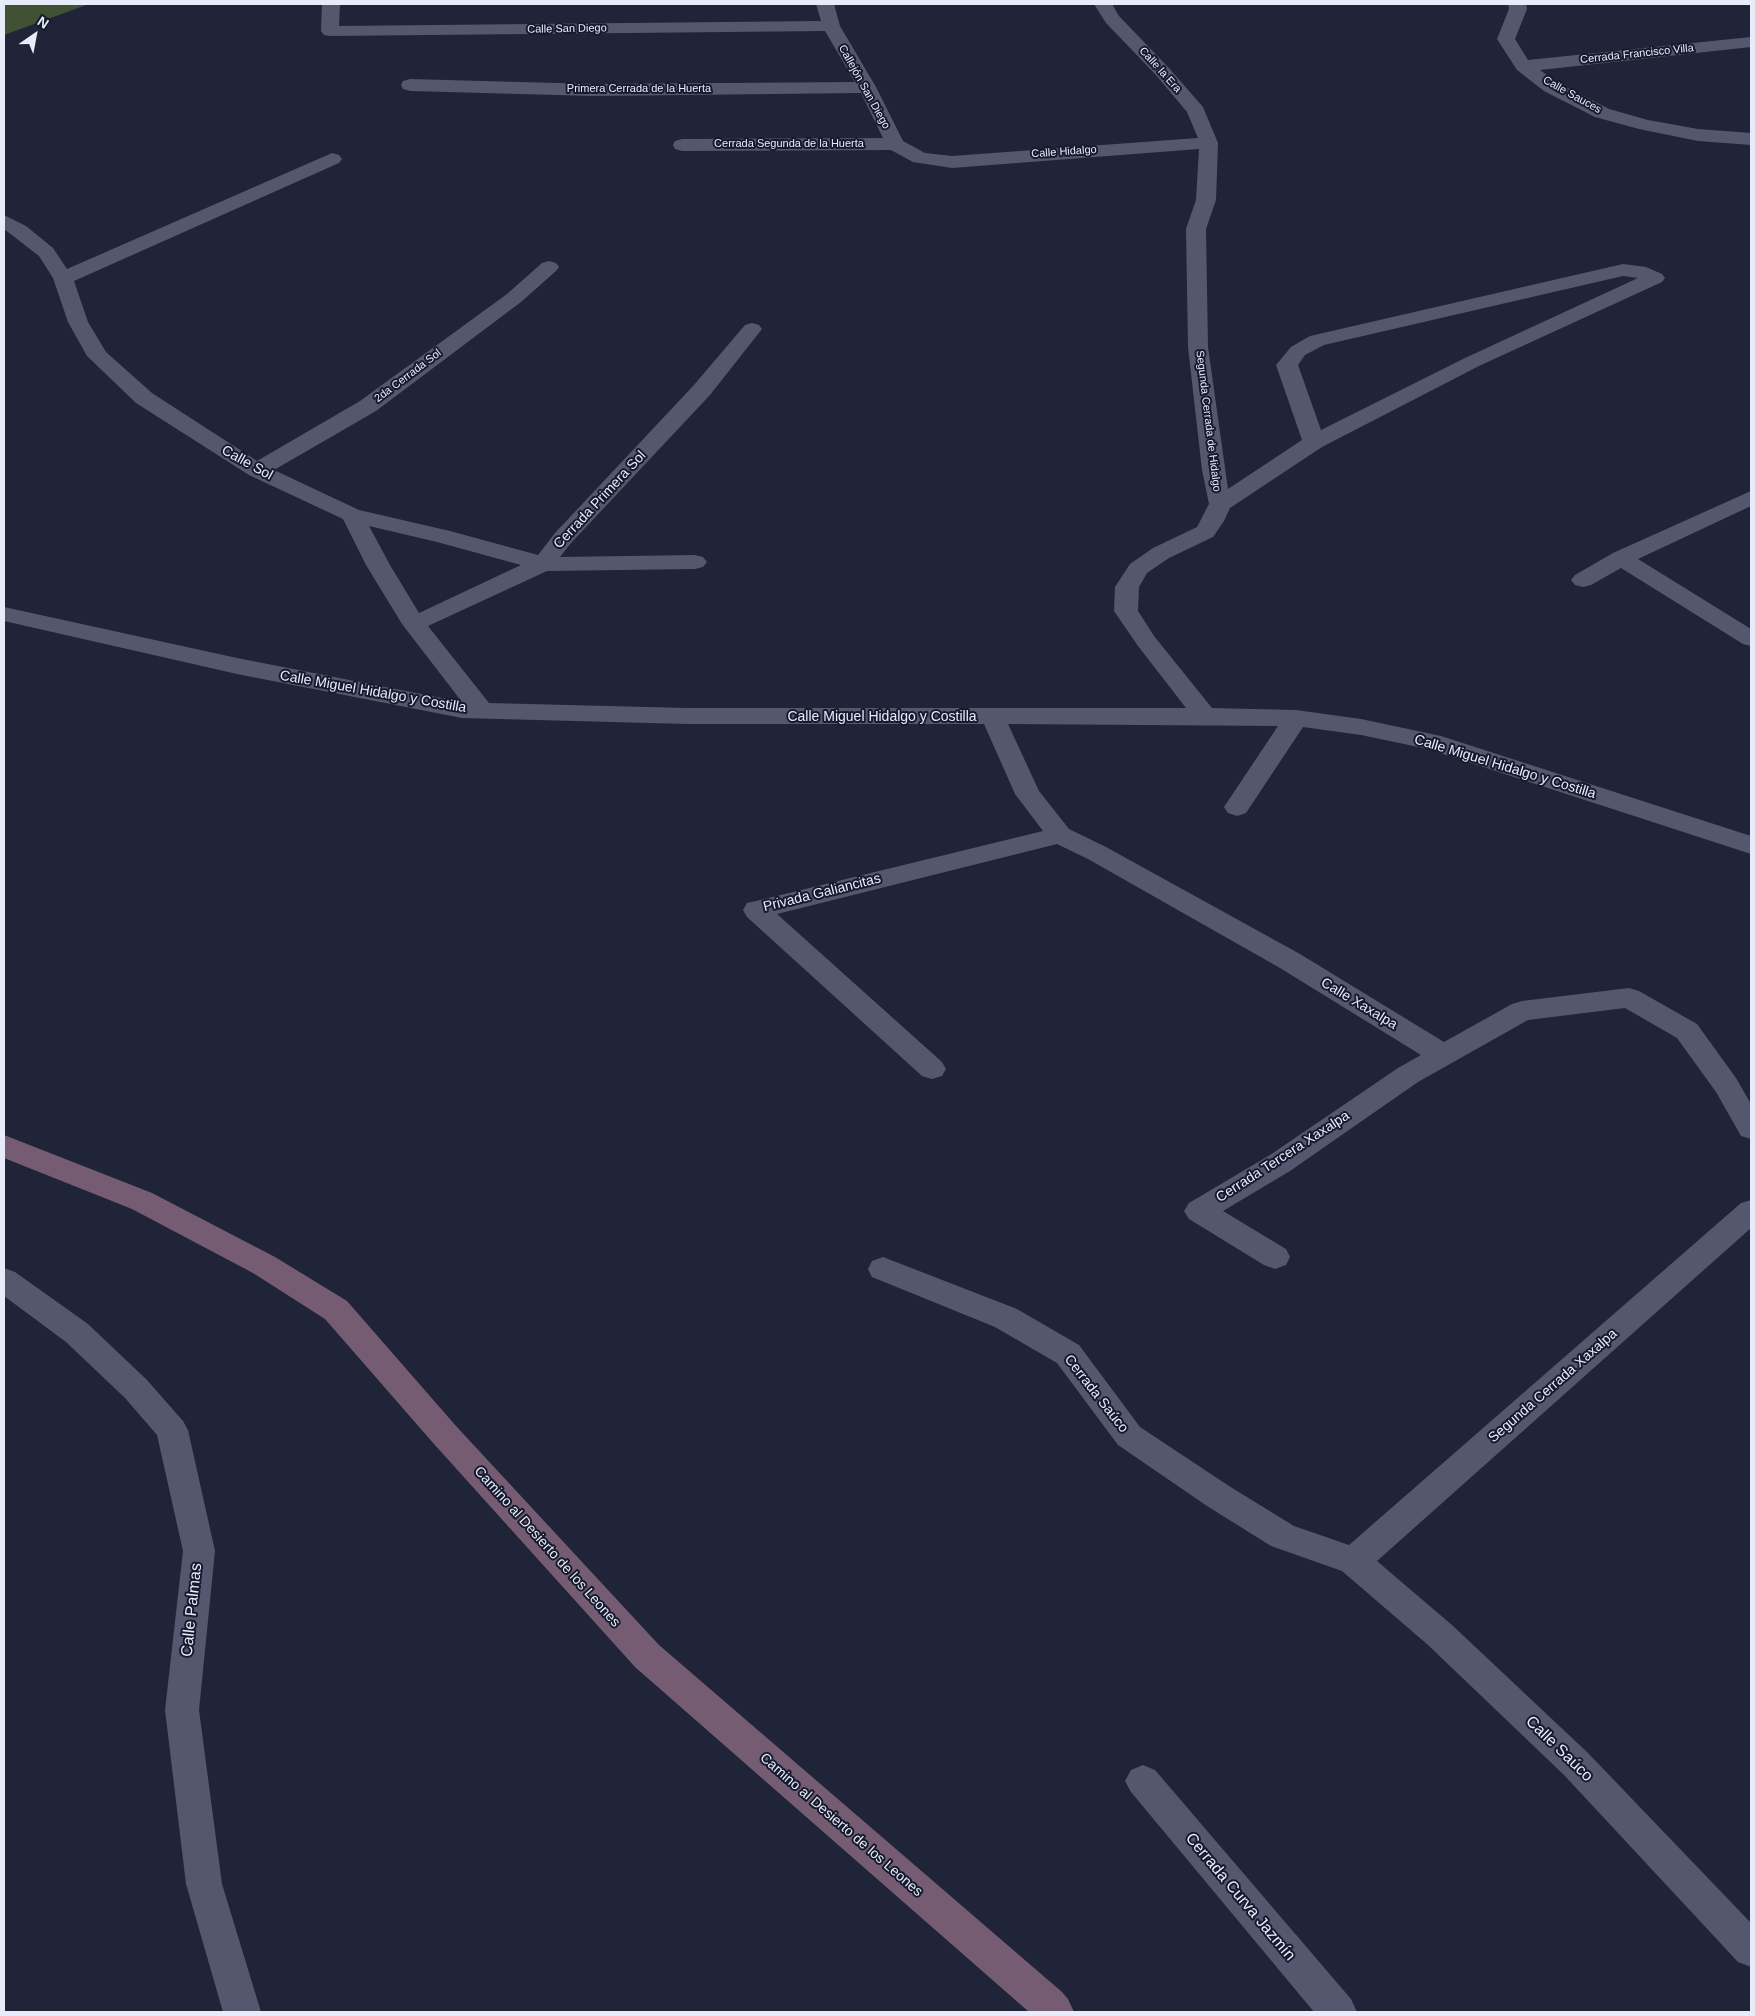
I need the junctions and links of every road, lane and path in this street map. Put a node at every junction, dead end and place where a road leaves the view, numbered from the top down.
1 (331, 4) edge
2 (825, 4) edge
3 (1103, 4) edge
4 (1517, 4) edge
5 (831, 26) junction
6 (1751, 42) edge
7 (1523, 66) junction
8 (410, 85) dead end
9 (867, 87) junction
10 (1751, 139) edge
11 (1208, 143) junction
12 (895, 144) junction
13 (682, 145) dead end
14 (920, 158) joint
15 (332, 159) dead end
16 (4, 220) edge
17 (549, 267) dead end
18 (63, 278) junction
19 (752, 329) dead end
20 (1314, 442) junction
21 (257, 470) junction
22 (1751, 498) edge
23 (1220, 504) junction
24 (352, 515) junction
25 (1621, 558) junction
26 (695, 562) dead end
27 (543, 564) junction
28 (1583, 580) dead end
29 (4, 614) edge
30 (414, 624) junction
31 (1751, 639) edge
32 (482, 710) junction
33 (1205, 716) junction
34 (993, 717) junction
35 (1296, 718) junction
36 (1237, 807) dead end
37 (1751, 822) edge
38 (1060, 835) junction
39 (1741, 841) edge
40 (1442, 1054) junction
41 (932, 1069) dead end
42 (1751, 1128) edge
43 (4, 1146) edge
44 (1751, 1211) edge
45 (1275, 1257) dead end
46 (883, 1269) dead end
47 (4, 1280) edge
48 (1354, 1561) junction
49 (1143, 1781) dead end
50 (1751, 1949) edge
51 (242, 2012) edge
52 (1055, 2012) edge
53 (1338, 2012) edge

1 - 5 street, Calle San Diego
2 - 5 street, Callejón San Diego
3 - 11 street, Calle la Era
4 - 7 street, Calle Sauces
5 - 9 street, Callejón San Diego
6 - 7 street, Cerrada Francisco Villa
7 - 10 street, Calle Sauces
8 - 9 street, Primera Cerrada de la Huerta
9 - 12 street, Callejón San Diego
11 - 14 street, Calle Hidalgo
11 - 23 street, Segunda Cerrada de Hidalgo
12 - 13 street, Cerrada Segunda de la Huerta
12 - 14 street, Callejón San Diego
15 - 18 street
16 - 18 street, Calle Sol
17 - 21 street, 2da Cerrada Sol
18 - 21 street, Calle Sol
19 - 27 street, Cerrada Primera Sol
20 - 20 street
20 - 23 street
21 - 24 street, Calle Sol
22 - 25 street
23 - 33 street, Segunda Cerrada de Hidalgo
24 - 27 street, Calle Sol
24 - 30 street
25 - 28 street
25 - 31 street
26 - 27 street
27 - 30 street, Cerrada Primera Sol
29 - 32 street, Calle Miguel Hidalgo y Costilla
30 - 32 street
32 - 34 street, Calle Miguel Hidalgo y Costilla
33 - 34 street, Calle Miguel Hidalgo y Costilla
33 - 35 street, Calle Miguel Hidalgo y Costilla
34 - 38 street, Calle Xaxalpa
35 - 36 street
35 - 39 street, Calle Miguel Hidalgo y Costilla
37 - 39 street
38 - 40 street, Calle Xaxalpa
38 - 41 street, Privada Galiancitas
40 - 42 street
40 - 45 street, Cerrada Tercera Xaxalpa
43 - 52 main road, Camino al Desierto de los Leones
44 - 48 street, Segunda Cerrada Xaxalpa
46 - 48 street, Cerrada Saúco
47 - 51 street, Calle Palmas
48 - 50 street, Calle Saúco
49 - 53 street, Cerrada Curva Jazmín

